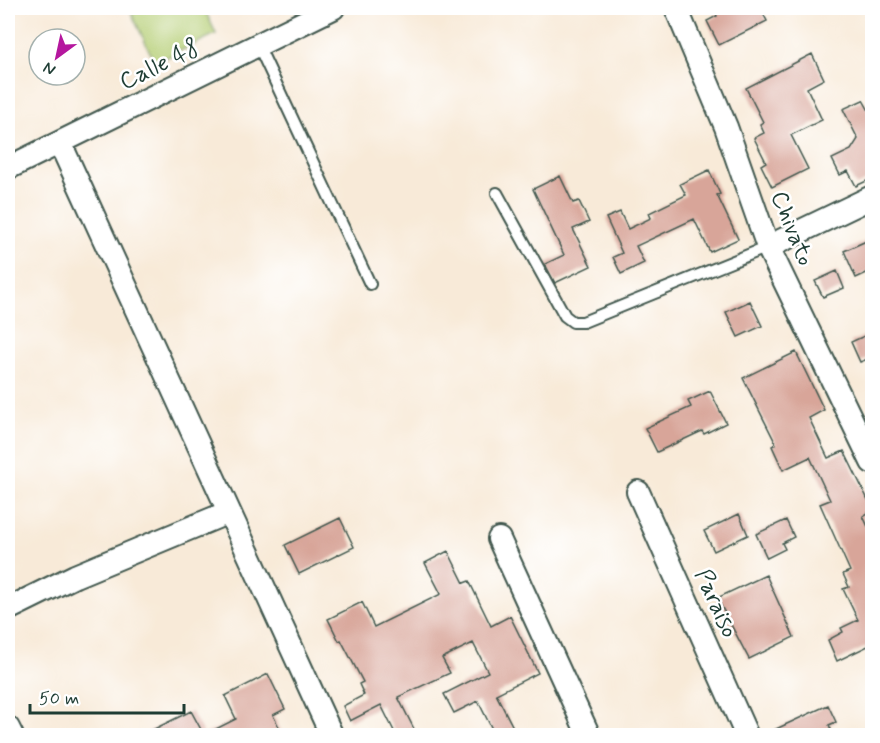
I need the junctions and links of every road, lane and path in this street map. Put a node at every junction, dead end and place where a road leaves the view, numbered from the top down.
1 (333, 8) edge
2 (676, 8) edge
3 (258, 45) junction
4 (60, 143) junction
5 (8, 168) edge
6 (497, 193) dead end
7 (873, 197) edge
8 (768, 247) junction
9 (370, 284) dead end
10 (873, 462) edge
11 (638, 492) dead end
12 (229, 512) junction
13 (499, 539) dead end
14 (8, 609) edge
15 (8, 728) edge
16 (12, 735) edge
17 (332, 735) edge
18 (589, 735) edge
19 (747, 735) edge

1 - 3 street, Calle 48
2 - 8 street, Chivato
3 - 4 street, Calle 48
3 - 9 lane
4 - 5 street, Calle 48
4 - 12 street
6 - 8 lane
7 - 8 street
8 - 10 street, Chivato
11 - 19 street, Paraiso
12 - 14 street
12 - 17 street
13 - 18 street
15 - 16 street

